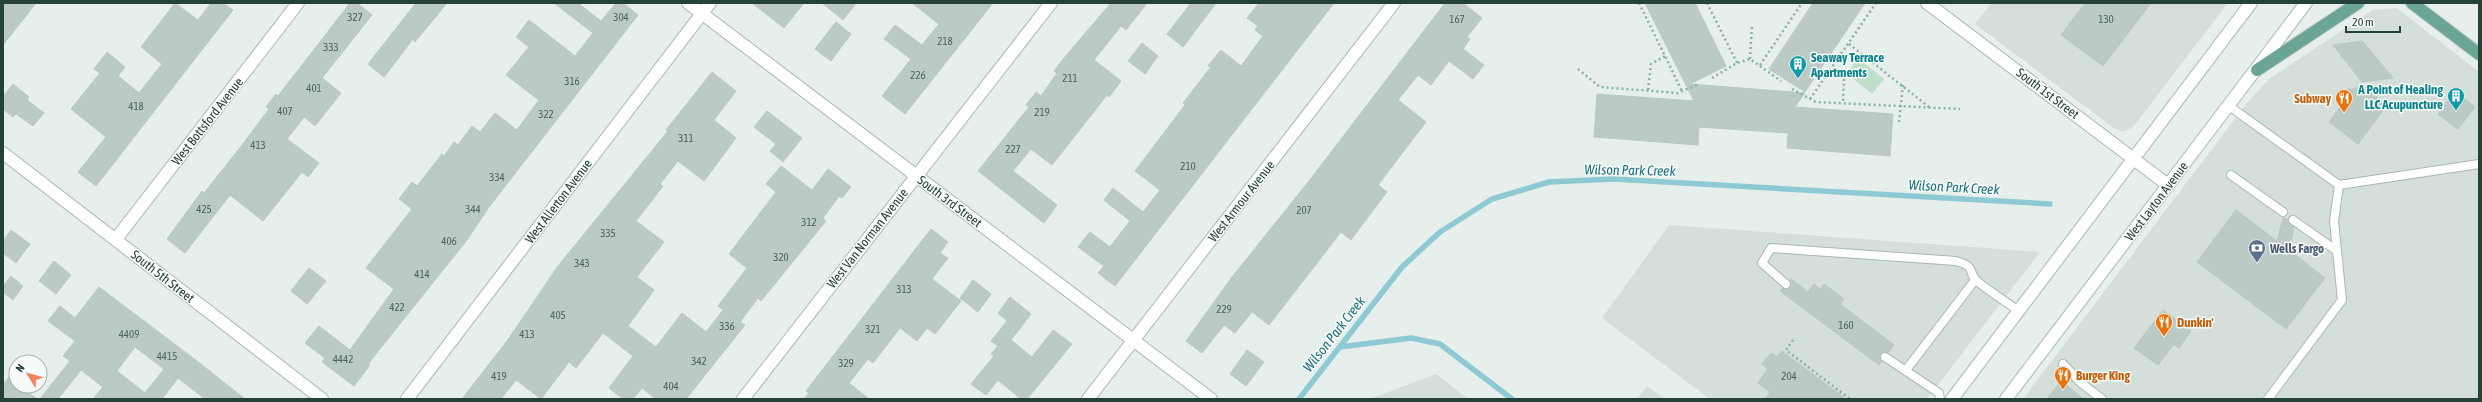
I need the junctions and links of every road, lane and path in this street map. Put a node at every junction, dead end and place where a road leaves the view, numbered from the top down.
1 (298, 3) edge
2 (688, 3) edge
3 (710, 3) edge
4 (1051, 3) edge
5 (1394, 3) edge
6 (1639, 3) edge
7 (1707, 3) edge
8 (1802, 3) edge
9 (1876, 3) edge
10 (1927, 3) edge
11 (2251, 3) edge
12 (2306, 3) edge
13 (2358, 3) edge
14 (2412, 3) edge
15 (702, 14) junction
16 (1752, 26) dead end
17 (1849, 44) junction
18 (2479, 54) edge
19 (1665, 56) junction
20 (1750, 59) junction
21 (1737, 63) junction
22 (1760, 65) junction
23 (1578, 69) dead end
24 (1832, 69) junction
25 (2257, 70) junction
26 (1712, 78) dead end
27 (1781, 81) dead end
28 (1699, 84) dead end
29 (1903, 85) junction
30 (1792, 89) dead end
31 (1648, 90) junction
32 (1682, 91) junction
33 (1810, 99) junction
34 (1843, 103) junction
35 (1901, 106) junction
36 (2230, 106) junction
37 (1929, 107) junction
38 (1960, 108) dead end
39 (1899, 122) dead end
40 (3, 153) edge
41 (2136, 158) junction
42 (2479, 164) edge
43 (916, 175) junction
44 (2231, 175) dead end
45 (2168, 185) junction
46 (2339, 186) junction
47 (2282, 212) dead end
48 (2293, 220) dead end
49 (116, 239) junction
50 (2337, 251) junction
51 (1976, 280) junction
52 (1786, 284) dead end
53 (2019, 311) junction
54 (1134, 340) junction
55 (1793, 340) dead end
56 (1885, 357) dead end
57 (2063, 364) dead end
58 (1906, 370) junction
59 (322, 399) edge
60 (407, 399) edge
61 (743, 399) edge
62 (1088, 399) edge
63 (1211, 399) edge
64 (1850, 399) edge
65 (1940, 399) edge
66 (1952, 399) edge
67 (2006, 399) edge
68 (2102, 399) edge
69 (2268, 399) edge

1 - 49 street, West Bottsford Avenue
2 - 15 street, South 3rd Street
3 - 15 street, West Allerton Avenue
4 - 43 street, West Van Norman Avenue
5 - 54 street, West Armour Avenue
6 - 19 path
7 - 21 path
8 - 22 path
9 - 17 path
10 - 41 street, South 1st Street
11 - 41 street
12 - 25 street, West Layton Avenue
13 - 25 main road
14 - 18 main road
15 - 43 street, South 3rd Street
15 - 60 street, West Allerton Avenue
16 - 20 path
17 - 24 path
17 - 29 path
19 - 31 path
19 - 32 path
20 - 21 path
20 - 22 path
21 - 26 path
22 - 27 path
23 - 31 path
24 - 33 path
24 - 34 path
25 - 36 street, West Layton Avenue
28 - 32 path
29 - 35 path
29 - 37 path
30 - 33 path
31 - 32 path
33 - 34 path
34 - 35 path
35 - 37 path
35 - 39 path
36 - 45 street, West Layton Avenue
36 - 46 lane
37 - 38 path
40 - 49 street, South 5th Street
41 - 45 street, South 1st Street
41 - 53 street
42 - 46 lane
43 - 54 street, South 3rd Street
43 - 61 street, West Van Norman Avenue
44 - 47 lane
45 - 67 street, West Layton Avenue
46 - 50 lane
48 - 50 lane
49 - 59 street, South 5th Street
50 - 69 lane
51 - 52 lane
51 - 53 lane
51 - 58 lane
53 - 66 street
54 - 62 street, West Armour Avenue
54 - 63 street, South 3rd Street
55 - 64 path
56 - 58 lane
57 - 68 lane
58 - 65 lane

